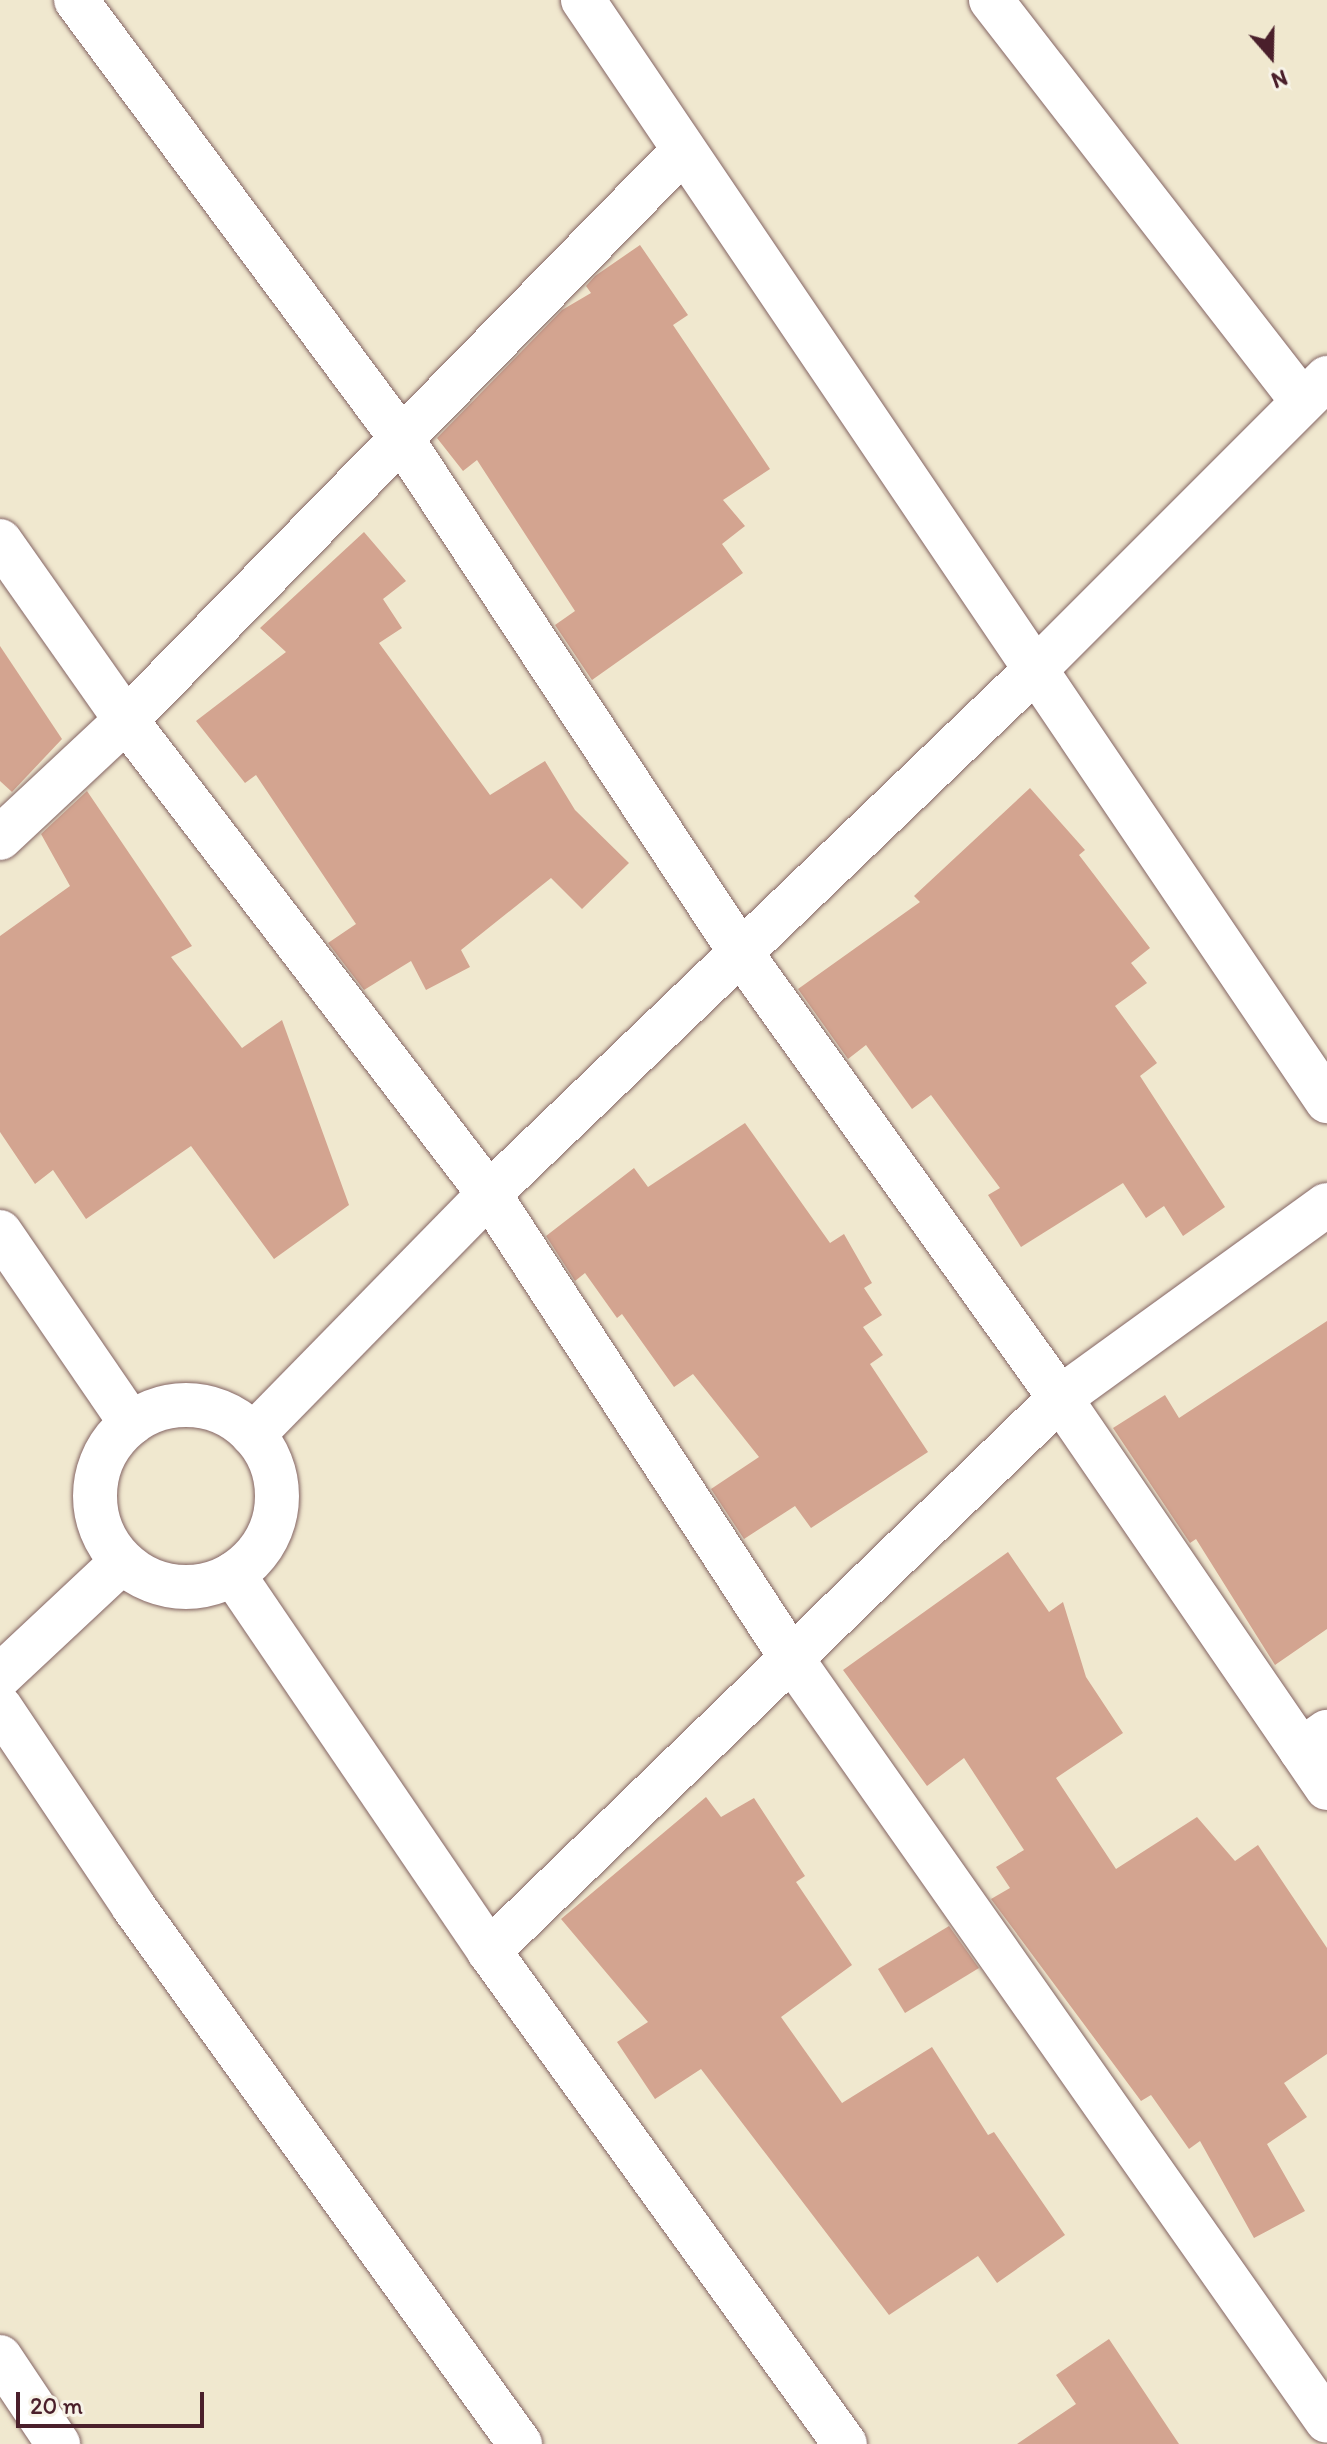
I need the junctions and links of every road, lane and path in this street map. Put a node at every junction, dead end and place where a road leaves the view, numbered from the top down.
1 (76, 0) edge
2 (583, 0) edge
3 (991, 0) edge
4 (680, 154) junction
5 (1315, 389) edge
6 (401, 438) junction
7 (0, 541) edge
8 (1033, 672) junction
9 (126, 720) junction
10 (0, 838) edge
11 (741, 953) junction
12 (1327, 1101) edge
13 (489, 1194) junction
14 (1327, 1205) edge
15 (0, 1232) edge
16 (1060, 1398) junction
17 (131, 1423) junction
18 (253, 1435) junction
19 (122, 1562) junction
20 (233, 1574) junction
21 (794, 1662) junction
22 (0, 1676) edge
23 (0, 1707) edge
24 (1314, 1741) edge
25 (1327, 1788) edge
26 (489, 1951) junction
27 (0, 2357) edge
28 (1327, 2421) edge
29 (58, 2444) edge
30 (520, 2444) edge
31 (845, 2444) edge

1 - 6 street
2 - 4 street
3 - 5 street
4 - 6 street
4 - 8 street
5 - 8 street
6 - 9 street
6 - 11 street
7 - 9 street
8 - 11 street
8 - 12 street
9 - 10 street
9 - 13 street
11 - 13 street
11 - 16 street
13 - 18 street
13 - 21 street
14 - 16 street
15 - 17 street
16 - 21 street
16 - 24 street
17 - 18 street
17 - 19 street
18 - 20 street
19 - 20 street
19 - 22 street
20 - 26 street
21 - 26 street
21 - 28 street
23 - 30 street
24 - 25 street
26 - 31 street
27 - 29 street

